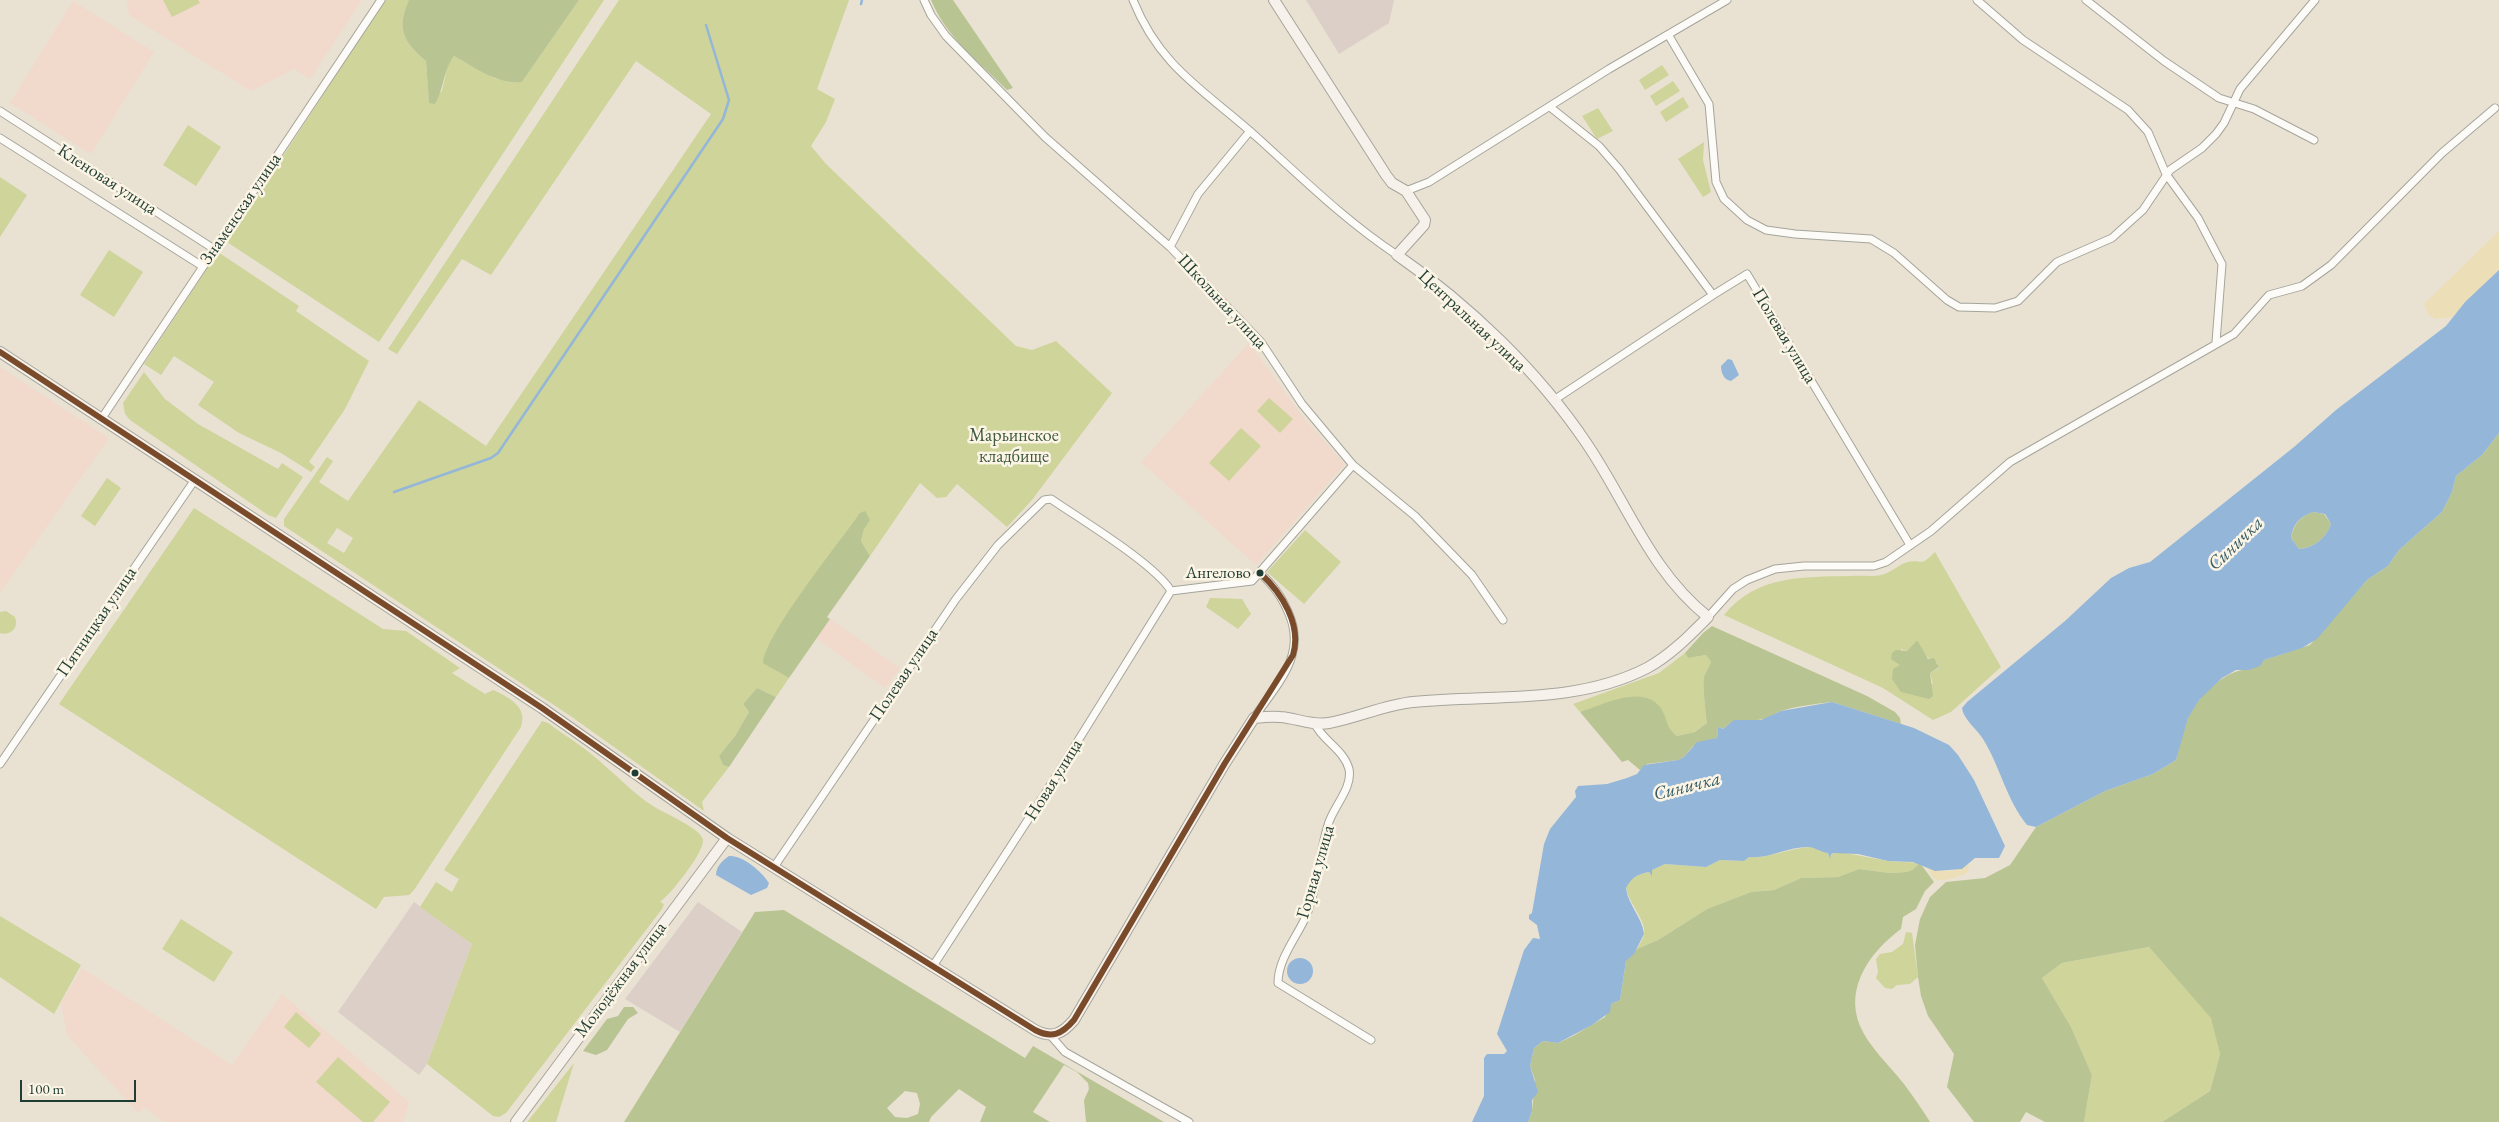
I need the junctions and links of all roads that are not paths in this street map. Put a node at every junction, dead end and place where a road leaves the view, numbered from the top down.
1 (381, 0) edge
2 (924, 0) edge
3 (1134, 0) edge
4 (1274, 0) edge
5 (1727, 0) edge
6 (1977, 0) edge
7 (2086, 0) edge
8 (2314, 0) edge
9 (1669, 36) junction
10 (2234, 102) junction
11 (1550, 107) junction
12 (2495, 108) dead end
13 (0, 111) edge
14 (1250, 131) junction
15 (0, 138) edge
16 (2314, 140) dead end
17 (2166, 174) junction
18 (1406, 191) junction
19 (1170, 247) junction
20 (214, 249) junction
21 (1397, 255) junction
22 (202, 266) junction
23 (1712, 295) junction
24 (2216, 342) junction
25 (0, 352) edge
26 (1554, 400) junction
27 (102, 418) junction
28 (1353, 466) junction
29 (194, 480) junction
30 (1910, 544) junction
31 (1260, 573) junction
32 (1171, 591) junction
33 (1708, 617) junction
34 (1502, 620) dead end
35 (1254, 718) junction
36 (1315, 724) junction
37 (0, 764) edge
38 (727, 838) junction
39 (774, 867) junction
40 (933, 966) junction
41 (1051, 1036) junction
42 (1371, 1040) dead end
43 (516, 1122) edge
44 (1189, 1122) edge

1 - 20 street, Знаменская улица
2 - 19 street, Школьная улица
3 - 14 street, Центральная улица
4 - 18 street
5 - 9 street
6 - 17 street
7 - 10 street
8 - 10 street
9 - 11 street
9 - 17 street
10 - 16 street
10 - 17 street
11 - 18 street
11 - 23 street
12 - 24 street
13 - 20 street, Кленовая улица
14 - 19 street
14 - 21 street, Центральная улица
15 - 22 street, Кленовая улица
17 - 24 street
18 - 21 street
19 - 28 street, Школьная улица
20 - 22 street, Знаменская улица
21 - 26 street, Центральная улица
22 - 27 street, Знаменская улица
23 - 26 street
23 - 30 street, Полевая улица
24 - 30 street
25 - 27 street
26 - 33 street, Центральная улица
27 - 29 street
28 - 31 street
28 - 34 street, Школьная улица
29 - 37 street, Пятницкая улица
29 - 38 street
30 - 33 street
31 - 32 street
31 - 35 street
32 - 39 street, Полевая улица
32 - 40 street, Новая улица
33 - 36 street
35 - 36 street
35 - 41 street
36 - 42 street, Горная улица
38 - 39 street
38 - 43 street, Молодёжная улица
39 - 40 street
40 - 41 street
41 - 44 street

